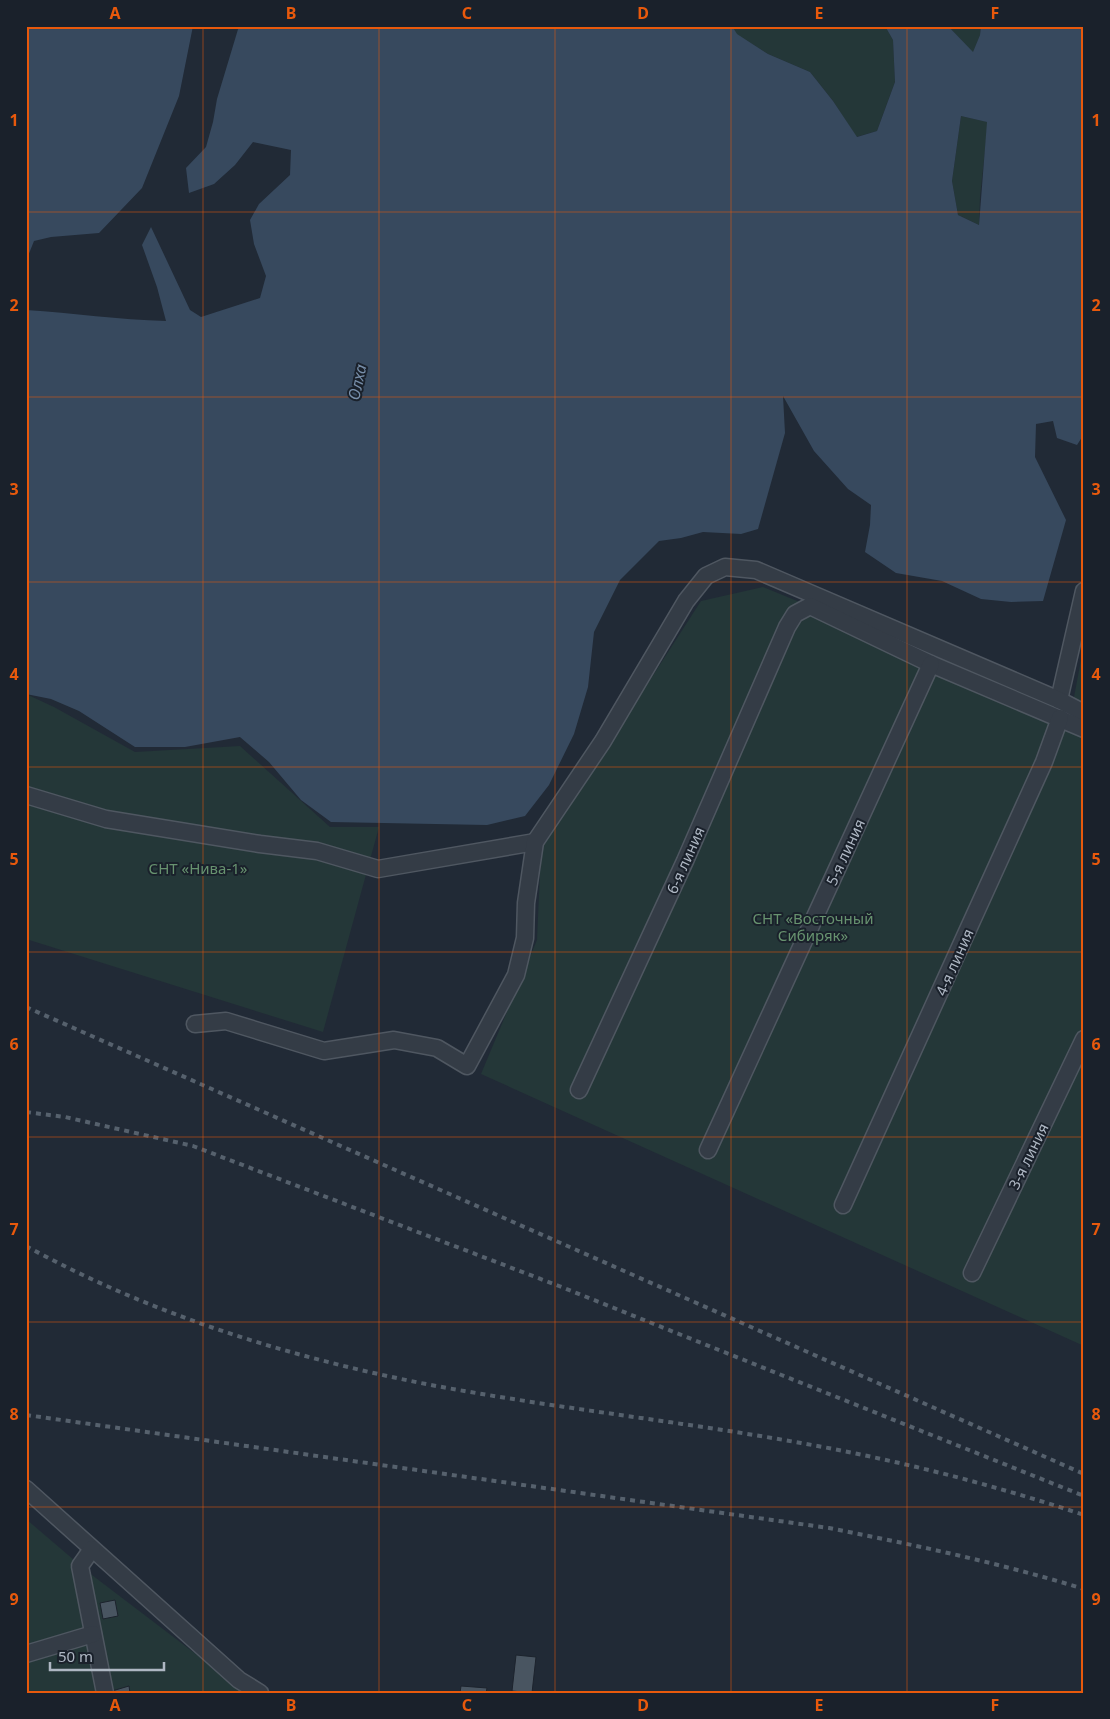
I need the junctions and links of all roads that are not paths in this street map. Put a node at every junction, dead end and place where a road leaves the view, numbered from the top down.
1 (1084, 591) edge
2 (1080, 623) edge
3 (932, 664) junction
4 (1059, 700) junction
5 (1084, 713) edge
6 (1060, 718) junction
7 (1084, 729) edge
8 (26, 795) edge
9 (535, 842) junction
10 (195, 1024) dead end
11 (1084, 1039) edge
12 (579, 1090) dead end
13 (708, 1150) dead end
14 (844, 1205) dead end
15 (972, 1273) dead end
16 (26, 1489) edge
17 (92, 1549) junction
18 (94, 1634) junction
19 (26, 1654) edge
20 (105, 1693) edge
21 (260, 1693) edge

1 - 2 street
2 - 4 street
3 - 6 street
3 - 12 street, 6-я линия
3 - 13 street, 5-я линия
4 - 5 street
4 - 9 street
6 - 7 street
6 - 14 street, 4-я линия
8 - 9 street
9 - 10 street
11 - 15 street, 3-я линия
16 - 17 street
17 - 18 street
17 - 21 street
18 - 19 street
18 - 20 street

